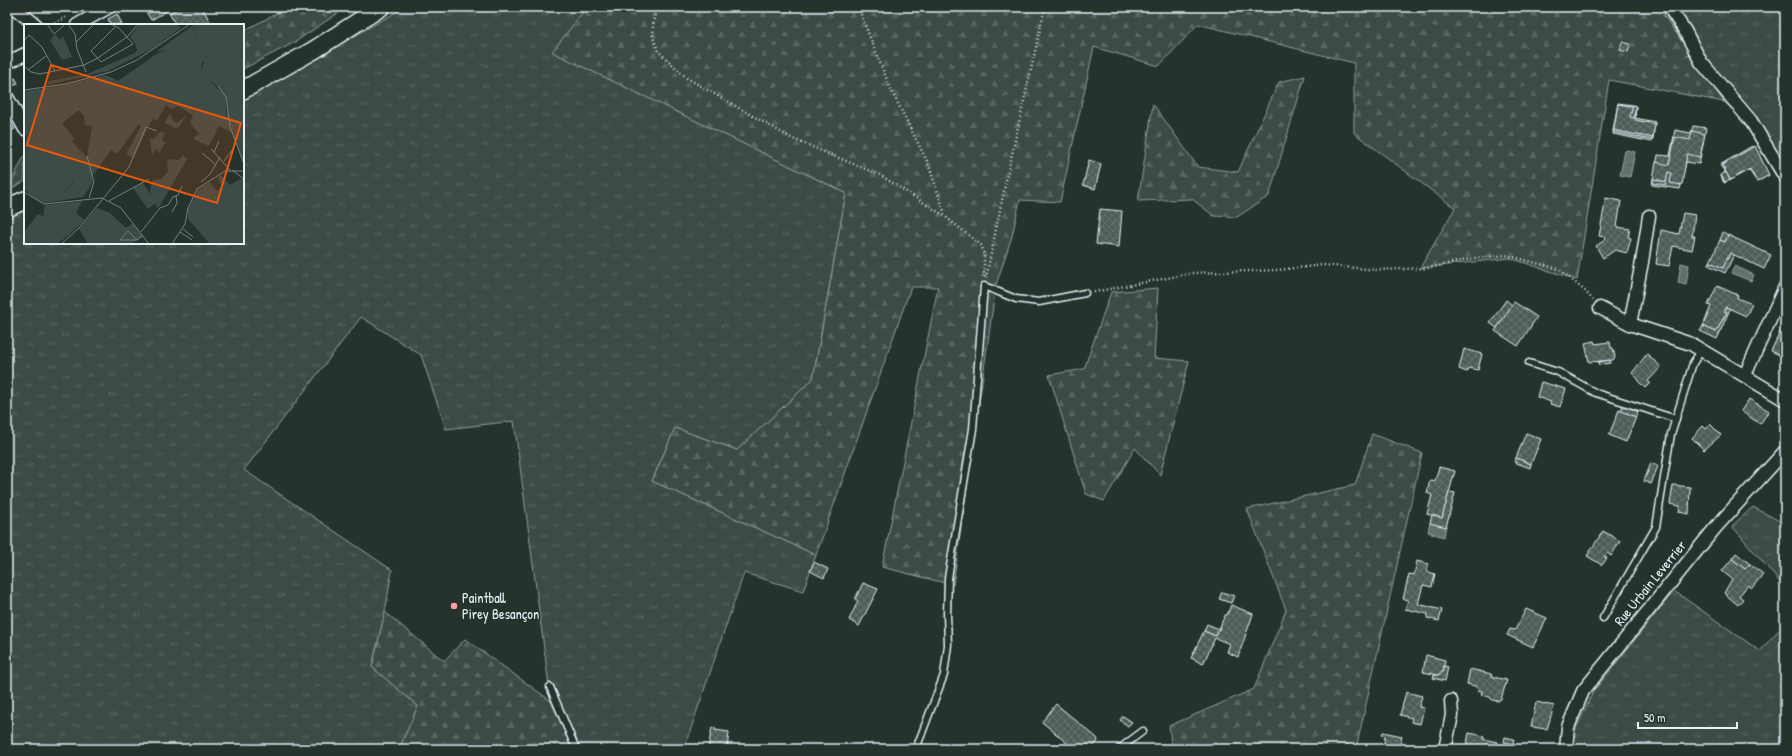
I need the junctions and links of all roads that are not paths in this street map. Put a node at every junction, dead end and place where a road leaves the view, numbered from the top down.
1 (13, 7) edge
2 (110, 7) edge
3 (381, 7) edge
4 (1669, 7) edge
5 (92, 11) edge
6 (35, 24) edge
7 (78, 24) edge
8 (24, 55) edge
9 (7, 64) edge
10 (244, 89) edge
11 (7, 97) edge
12 (24, 127) edge
13 (1785, 177) edge
14 (24, 200) edge
15 (7, 208) edge
16 (1649, 216) dead end
17 (1785, 287) edge
18 (1085, 294) road end
19 (1600, 308) road end
20 (1630, 324) junction
21 (1701, 351) junction
22 (1529, 363) dead end
23 (1745, 376) junction
24 (1785, 400) edge
25 (1676, 419) junction
26 (1785, 452) edge
27 (1603, 618) dead end
28 (550, 687) dead end
29 (1451, 701) dead end
30 (1143, 730) dead end
31 (576, 749) edge
32 (916, 749) edge
33 (1119, 749) edge
34 (1445, 749) edge
35 (1566, 749) edge

1 - 6 street
2 - 5 street
3 - 10 main road
4 - 13 street
5 - 7 street
8 - 9 street
11 - 12 street
14 - 15 main road
16 - 20 street
17 - 23 street
18 - 32 lane
19 - 20 street
20 - 21 street
21 - 23 street
21 - 25 lane
22 - 25 lane
23 - 24 street
25 - 27 lane
26 - 35 street, Rue Urbain Leverrier
28 - 31 lane
29 - 34 street
30 - 33 lane

